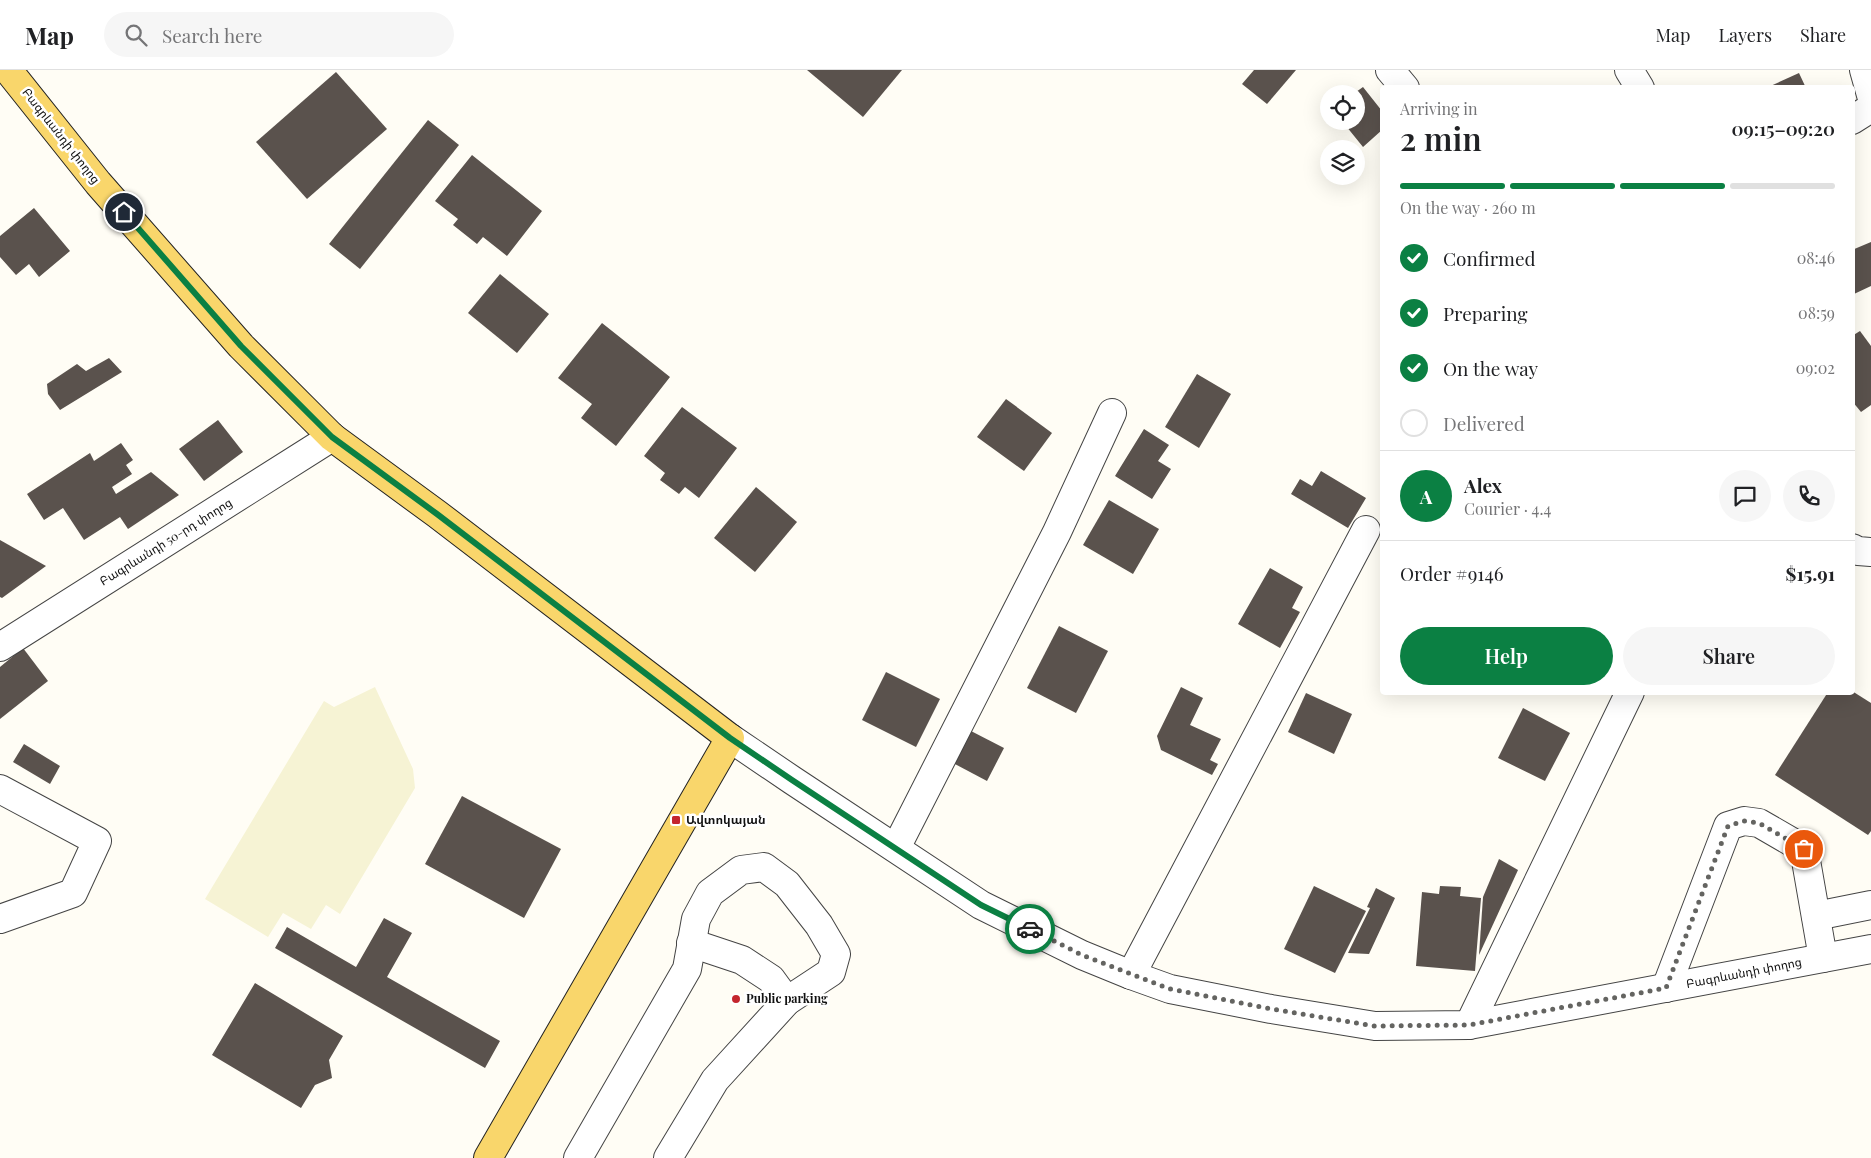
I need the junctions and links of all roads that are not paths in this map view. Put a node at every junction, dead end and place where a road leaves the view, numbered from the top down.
1 (8, 70) edge
2 (1390, 70) edge
3 (1629, 70) edge
4 (1864, 70) edge
5 (1402, 85) edge
6 (1638, 85) edge
7 (1871, 95) edge
8 (1871, 108) edge
9 (1855, 118) edge
10 (1112, 413) dead end
11 (332, 437) junction
12 (1366, 530) dead end
13 (1855, 550) edge
14 (1871, 552) edge
15 (0, 647) edge
16 (1629, 695) edge
17 (730, 738) junction
18 (0, 790) edge
19 (896, 848) junction
20 (1871, 905) edge
21 (1816, 916) junction
22 (0, 919) edge
23 (691, 944) junction
24 (1871, 949) edge
25 (1823, 958) junction
26 (1130, 975) junction
27 (1666, 988) junction
28 (787, 1001) junction
29 (1469, 1025) junction
30 (488, 1158) edge
31 (578, 1158) edge
32 (668, 1158) edge

1 - 11 main road, Բագրևանդի փողոց
2 - 5 street
3 - 6 street
4 - 7 street
8 - 9 street
10 - 19 street
11 - 15 street, Բագրևանդի 50-րդ փողոց
11 - 17 main road, Բագրևանդի փողոց
12 - 26 street
13 - 14 street
16 - 29 street
17 - 19 street, Բագրևանդի փողոց
17 - 30 main road
18 - 22 street
19 - 26 street, Բագրևանդի փողոց
20 - 21 street
21 - 25 street
21 - 27 street
23 - 28 street
23 - 28 street
23 - 31 street
24 - 25 street, Բագրևանդի փողոց
25 - 27 street, Բագրևանդի փողոց
26 - 29 street, Բագրևանդի փողոց
27 - 29 street, Բագրևանդի փողոց
28 - 32 street

